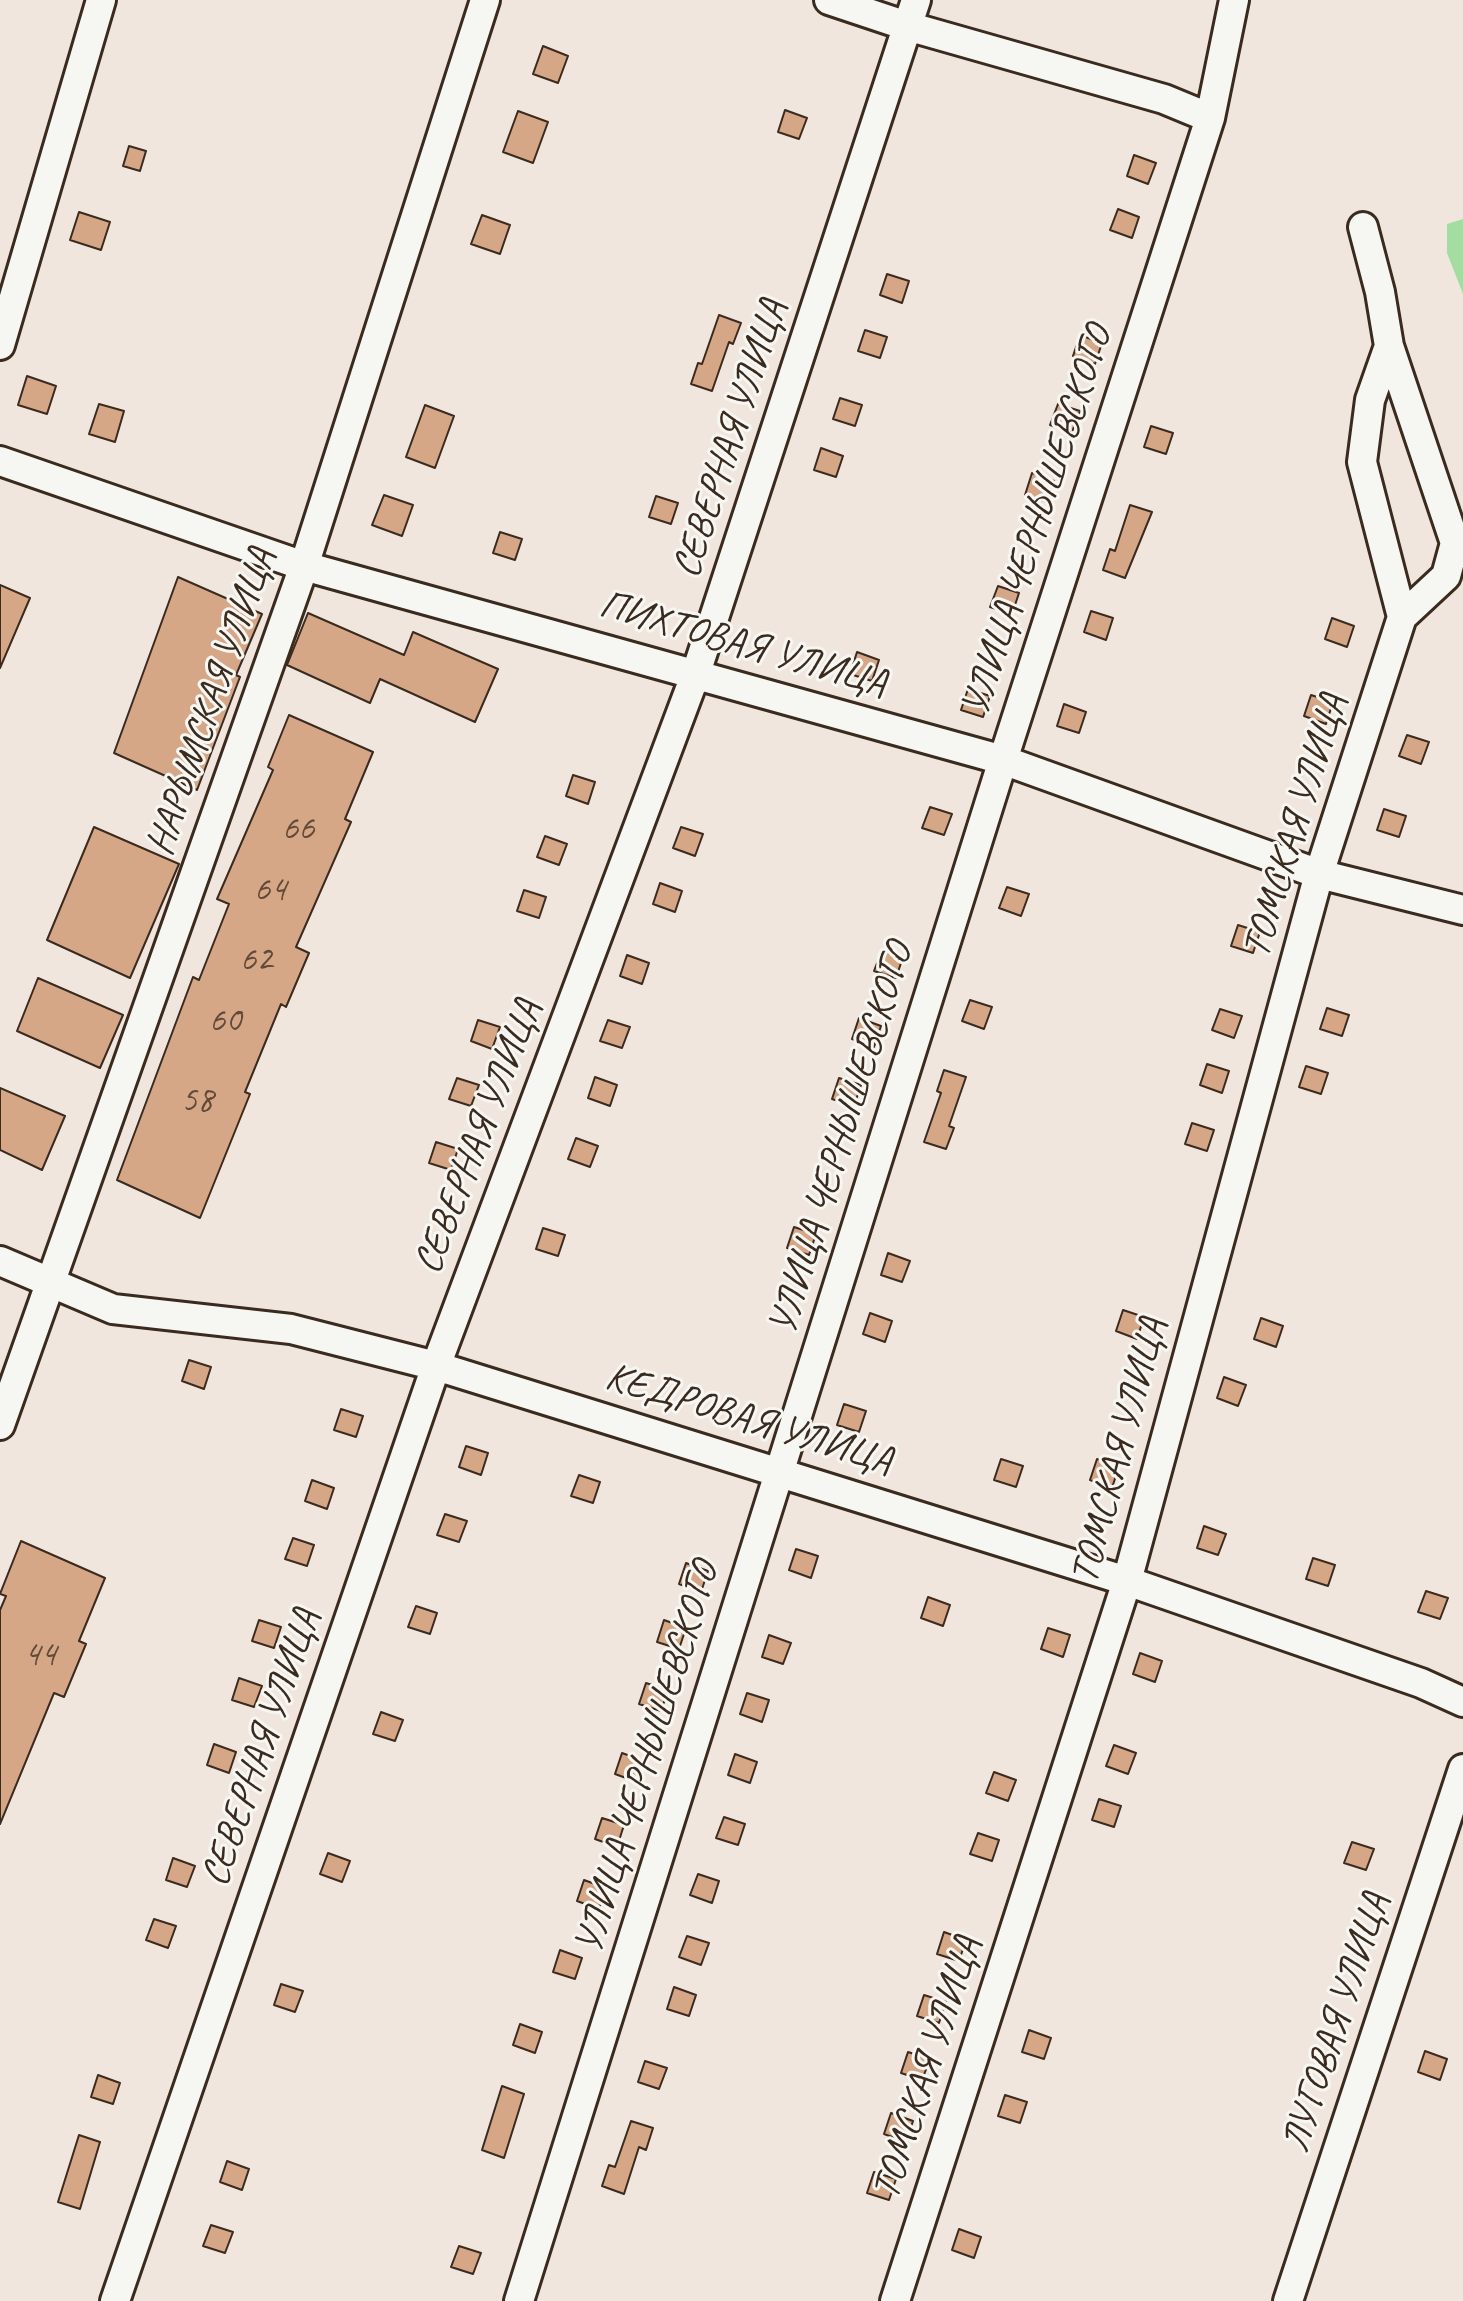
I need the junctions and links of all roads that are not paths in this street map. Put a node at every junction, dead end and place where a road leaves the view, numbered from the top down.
1 (101, 0) edge
2 (485, 0) edge
3 (829, 0) edge
4 (1234, 0) edge
5 (912, 13) edge
6 (1210, 118) junction
7 (1363, 227) dead end
8 (0, 345) edge
9 (1389, 346) junction
10 (0, 461) edge
11 (304, 566) junction
12 (1402, 617) junction
13 (696, 673) junction
14 (1003, 760) junction
15 (1319, 874) junction
16 (1463, 910) edge
17 (0, 1261) edge
18 (48, 1284) junction
19 (436, 1366) junction
20 (0, 1425) edge
21 (780, 1471) junction
22 (1127, 1581) junction
23 (1463, 1702) edge
24 (1463, 1769) edge
25 (115, 2301) edge
26 (519, 2301) edge
27 (895, 2301) edge
28 (1288, 2301) edge

1 - 8 street
2 - 11 street, НАРЫМСКАЯ УЛИЦА
3 - 5 street
4 - 6 street, УЛИЦА ЧЕРНЫШЕВСКОГО
5 - 6 street
5 - 13 street, СЕВЕРНАЯ УЛИЦА
6 - 14 street, УЛИЦА ЧЕРНЫШЕВСКОГО
7 - 9 street
9 - 12 street
9 - 12 street
10 - 11 street, ПИХТОВАЯ УЛИЦА
11 - 13 street, ПИХТОВАЯ УЛИЦА
11 - 18 street, НАРЫМСКАЯ УЛИЦА
12 - 15 street, ТОМСКАЯ УЛИЦА
13 - 14 street, ПИХТОВАЯ УЛИЦА
13 - 19 street, СЕВЕРНАЯ УЛИЦА
14 - 15 street, ПИХТОВАЯ УЛИЦА
14 - 21 street, УЛИЦА ЧЕРНЫШЕВСКОГО
15 - 16 street, ПИХТОВАЯ УЛИЦА
15 - 22 street, ТОМСКАЯ УЛИЦА
17 - 18 street, КЕДРОВАЯ УЛИЦА
18 - 19 street, КЕДРОВАЯ УЛИЦА
18 - 20 street, НАРЫМСКАЯ УЛИЦА
19 - 21 street, КЕДРОВАЯ УЛИЦА
19 - 25 street, СЕВЕРНАЯ УЛИЦА
21 - 22 street, КЕДРОВАЯ УЛИЦА
21 - 26 street, УЛИЦА ЧЕРНЫШЕВСКОГО
22 - 23 street, КЕДРОВАЯ УЛИЦА
22 - 27 street, ТОМСКАЯ УЛИЦА
24 - 28 street, ЛУГОВАЯ УЛИЦА

